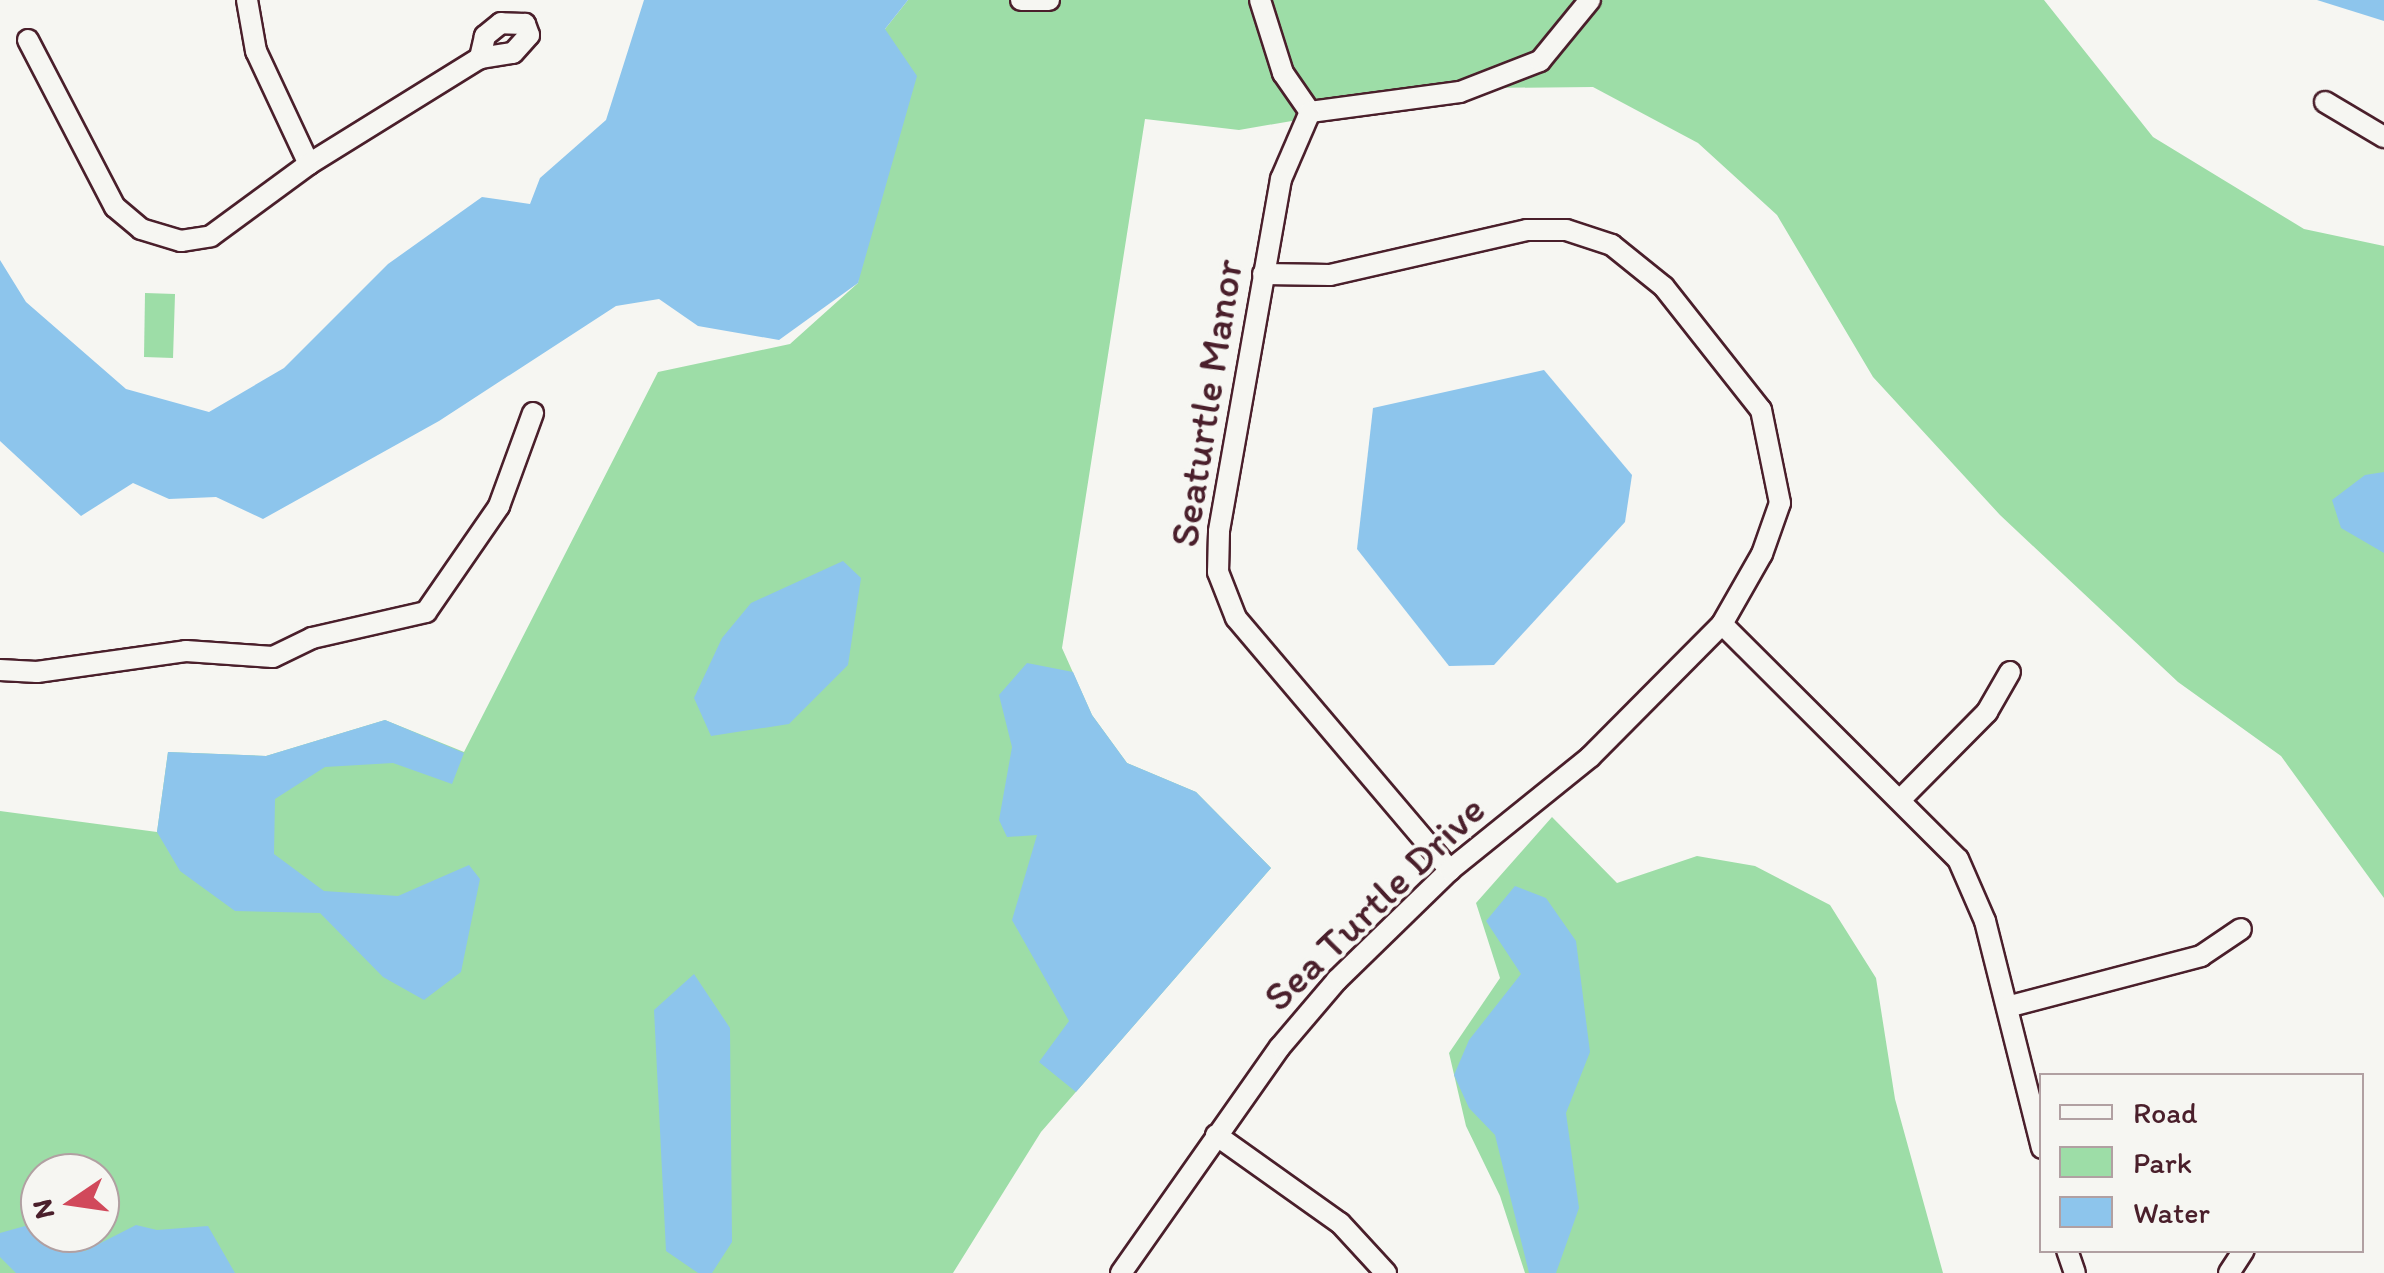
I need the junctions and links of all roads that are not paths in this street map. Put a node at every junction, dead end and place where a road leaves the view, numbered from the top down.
1 (247, 0) edge
2 (1020, 0) edge
3 (1049, 0) edge
4 (1260, 0) edge
5 (1590, 0) edge
6 (28, 40) dead end
7 (480, 58) dead end
8 (2326, 102) dead end
9 (1310, 112) junction
10 (2384, 137) edge
11 (309, 164) junction
12 (1263, 274) junction
13 (532, 413) dead end
14 (1722, 624) junction
15 (0, 670) edge
16 (2010, 672) dead end
17 (1900, 800) junction
18 (1450, 870) junction
19 (2241, 929) dead end
20 (2007, 1006) junction
21 (1216, 1135) junction
22 (2039, 1136) edge
23 (1121, 1273) edge
24 (1386, 1273) edge

1 - 11 street
2 - 3 street
4 - 9 street
5 - 9 street
6 - 11 street
7 - 11 street
8 - 10 street
9 - 12 street, Seaturtle Manor
12 - 14 street, Sea Turtle Drive
12 - 18 street, Seaturtle Manor
13 - 15 street
14 - 17 street
14 - 18 street, Sea Turtle Drive
16 - 17 street
17 - 20 street
18 - 21 street, Sea Turtle Drive
19 - 20 street
20 - 22 street
21 - 23 street, Sea Turtle Drive
21 - 24 street

